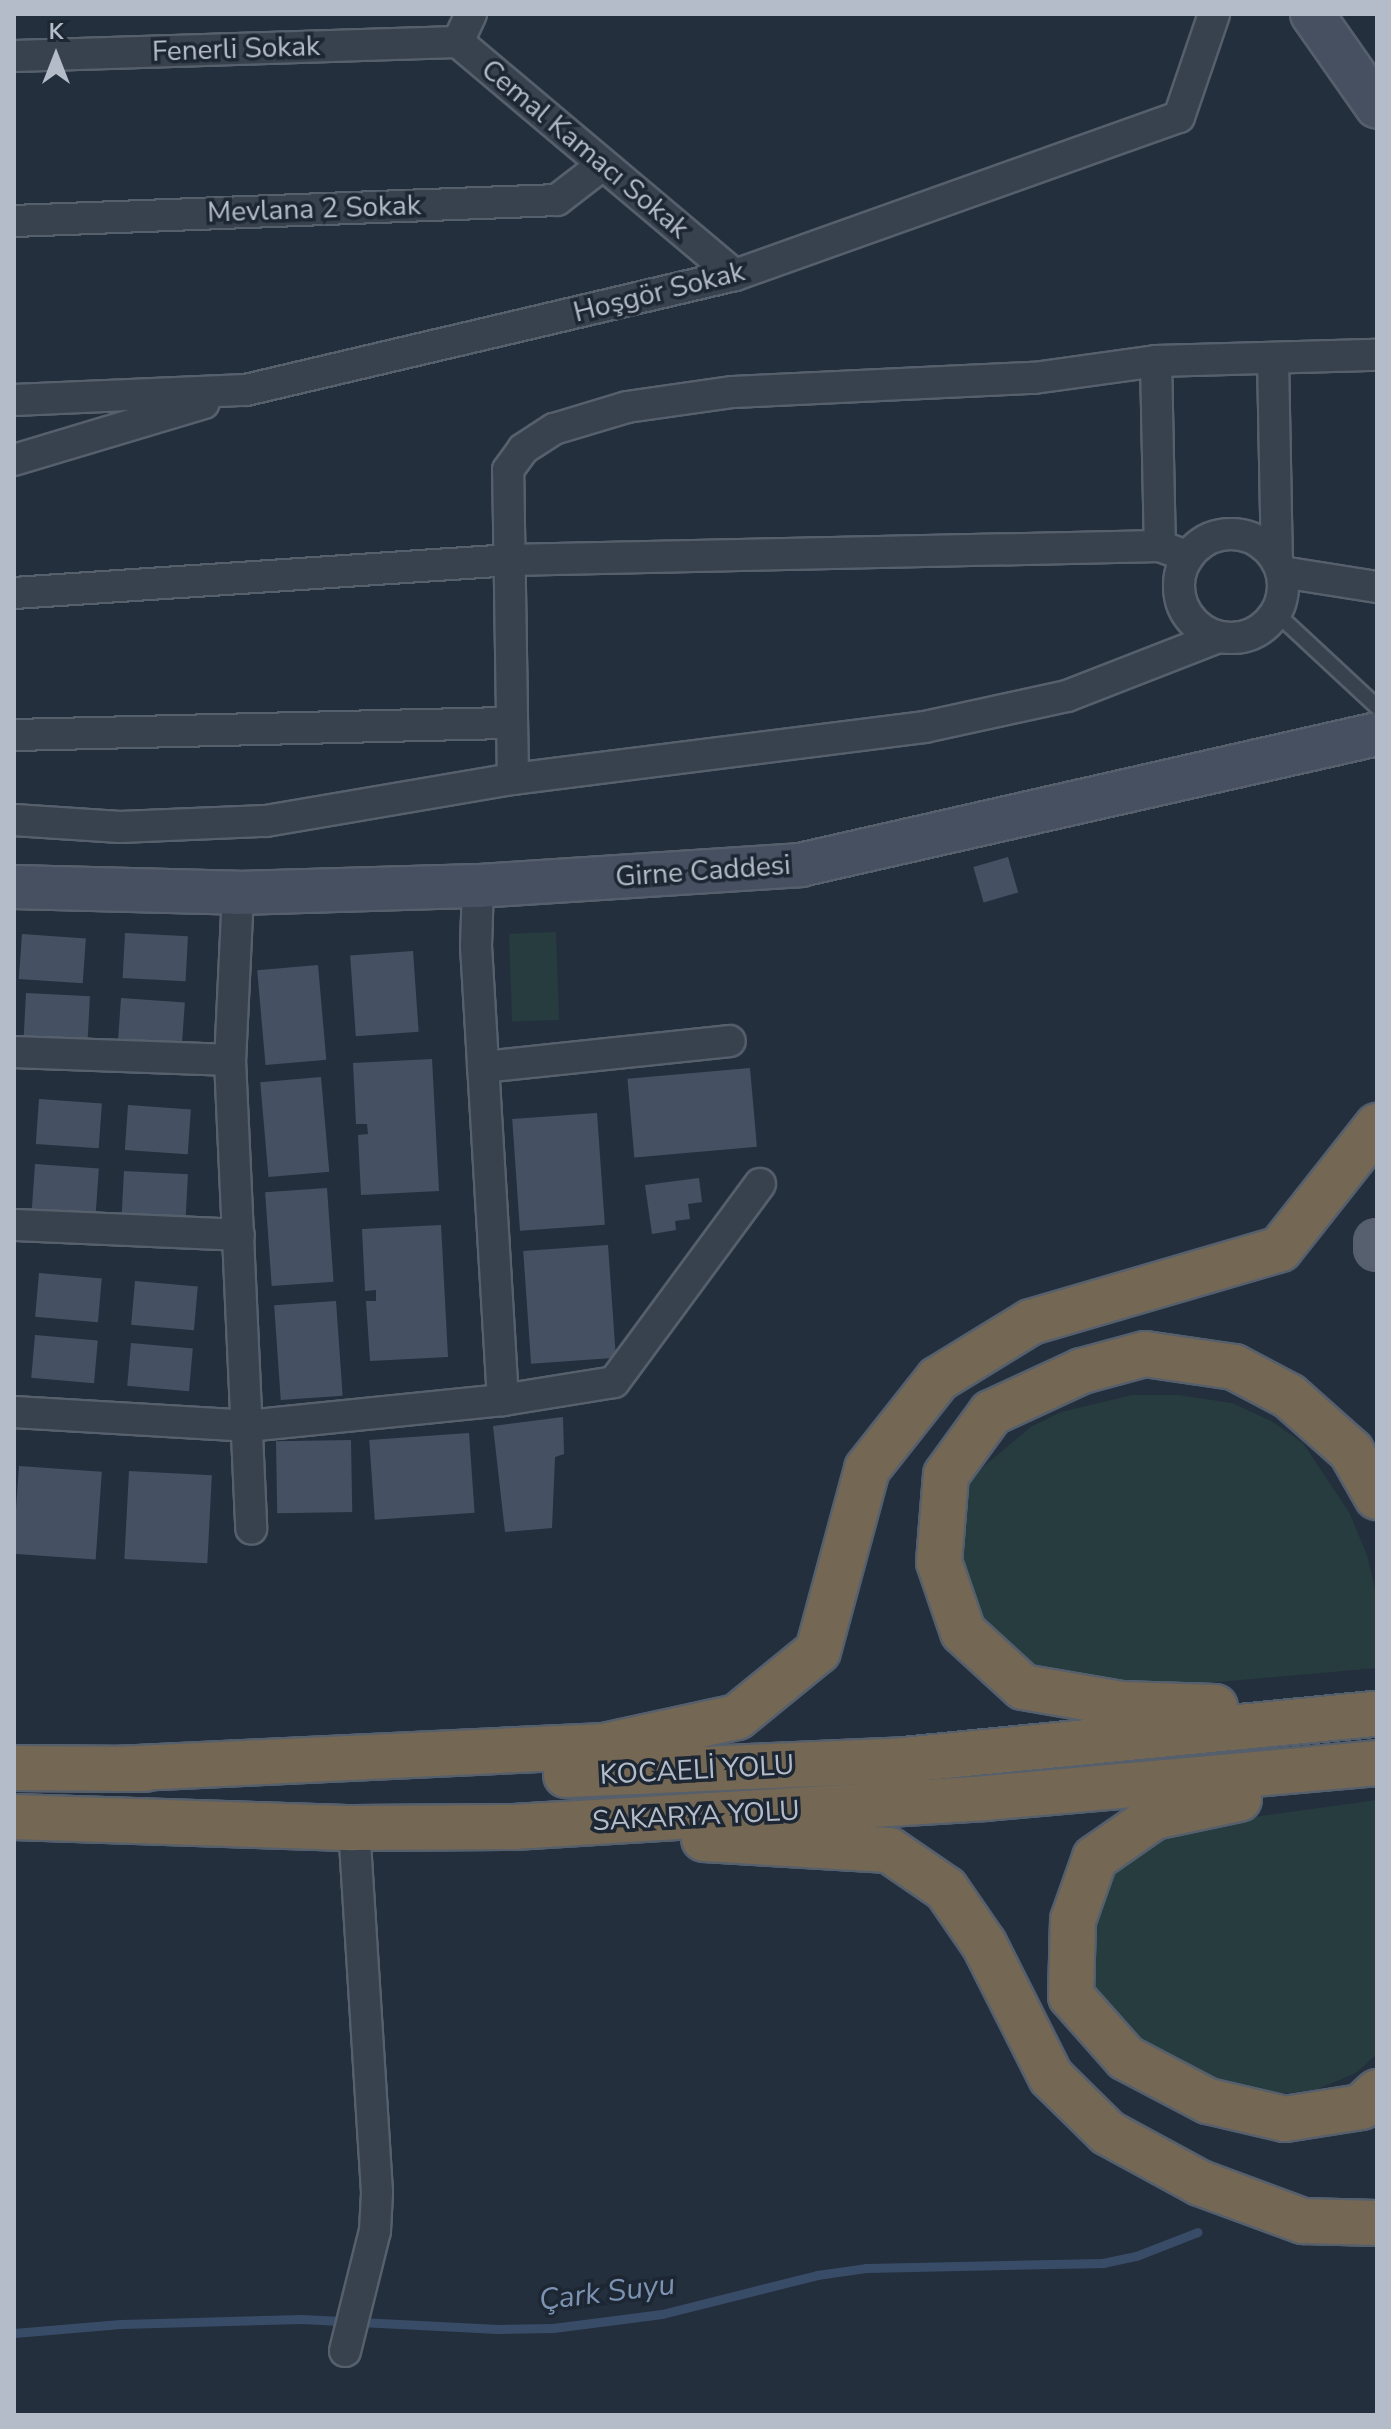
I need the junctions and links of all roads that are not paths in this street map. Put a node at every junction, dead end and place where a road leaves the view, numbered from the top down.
1 (471, 14) edge
2 (1214, 14) edge
3 (1312, 14) edge
4 (458, 42) junction
5 (14, 56) edge
6 (1372, 91) edge
7 (601, 166) junction
8 (14, 221) edge
9 (735, 275) junction
10 (1377, 355) edge
11 (1273, 358) junction
12 (1156, 361) junction
13 (246, 390) junction
14 (14, 400) edge
15 (14, 460) edge
16 (1160, 546) junction
17 (1188, 557) junction
18 (509, 560) junction
19 (1279, 566) junction
20 (1377, 587) edge
21 (14, 593) edge
22 (1276, 613) junction
23 (1218, 637) junction
24 (1377, 707) edge
25 (512, 723) junction
26 (1377, 734) edge
27 (14, 735) edge
28 (513, 779) junction
29 (14, 820) edge
30 (478, 886) junction
31 (14, 887) edge
32 (238, 893) junction
33 (730, 1041) dead end
34 (14, 1052) edge
35 (230, 1060) junction
36 (483, 1067) junction
37 (1377, 1126) edge
38 (760, 1184) dead end
39 (14, 1225) edge
40 (239, 1235) junction
41 (503, 1400) junction
42 (14, 1412) edge
43 (247, 1426) junction
44 (1377, 1497) edge
45 (251, 1529) dead end
46 (1377, 1714) edge
47 (1377, 1763) edge
48 (14, 1768) edge
49 (116, 1769) junction
50 (1377, 1770) edge
51 (14, 1817) edge
52 (514, 1827) junction
53 (354, 1828) junction
54 (1377, 2092) edge
55 (1377, 2223) edge
56 (345, 2351) dead end

1 - 4 street, Cemal Kamacı Sokak
2 - 9 street, Hoşgör Sokak
3 - 6 street
4 - 5 street, Fenerli Sokak
4 - 7 street, Cemal Kamacı Sokak
7 - 8 street, Mevlana 2 Sokak
7 - 9 street, Cemal Kamacı Sokak
9 - 13 street, Hoşgör Sokak
10 - 11 street
11 - 12 street
11 - 19 street
12 - 16 street
12 - 18 street
13 - 14 street, Hoşgör Sokak
13 - 15 street
16 - 17 street
16 - 18 street
17 - 19 street
17 - 23 street
18 - 21 street
18 - 25 street
19 - 20 street
19 - 22 street
22 - 23 street
22 - 24 lane
23 - 28 street
25 - 27 street
25 - 28 street
26 - 30 street, Girne Caddesi
28 - 29 street
30 - 32 street, Girne Caddesi
30 - 36 street
31 - 32 street, Girne Caddesi
32 - 35 street
33 - 36 street
34 - 35 street
35 - 40 street
36 - 41 street
37 - 49 highway
38 - 41 street
39 - 40 street
40 - 43 street
41 - 43 street
42 - 43 street
43 - 45 street
44 - 46 highway
46 - 49 highway, KOCAELİ YOLU
47 - 52 highway, SAKARYA YOLU
48 - 49 highway, KOCAELİ YOLU
50 - 54 highway
51 - 53 highway, SAKARYA YOLU
52 - 53 highway, SAKARYA YOLU
52 - 55 highway
53 - 56 street

